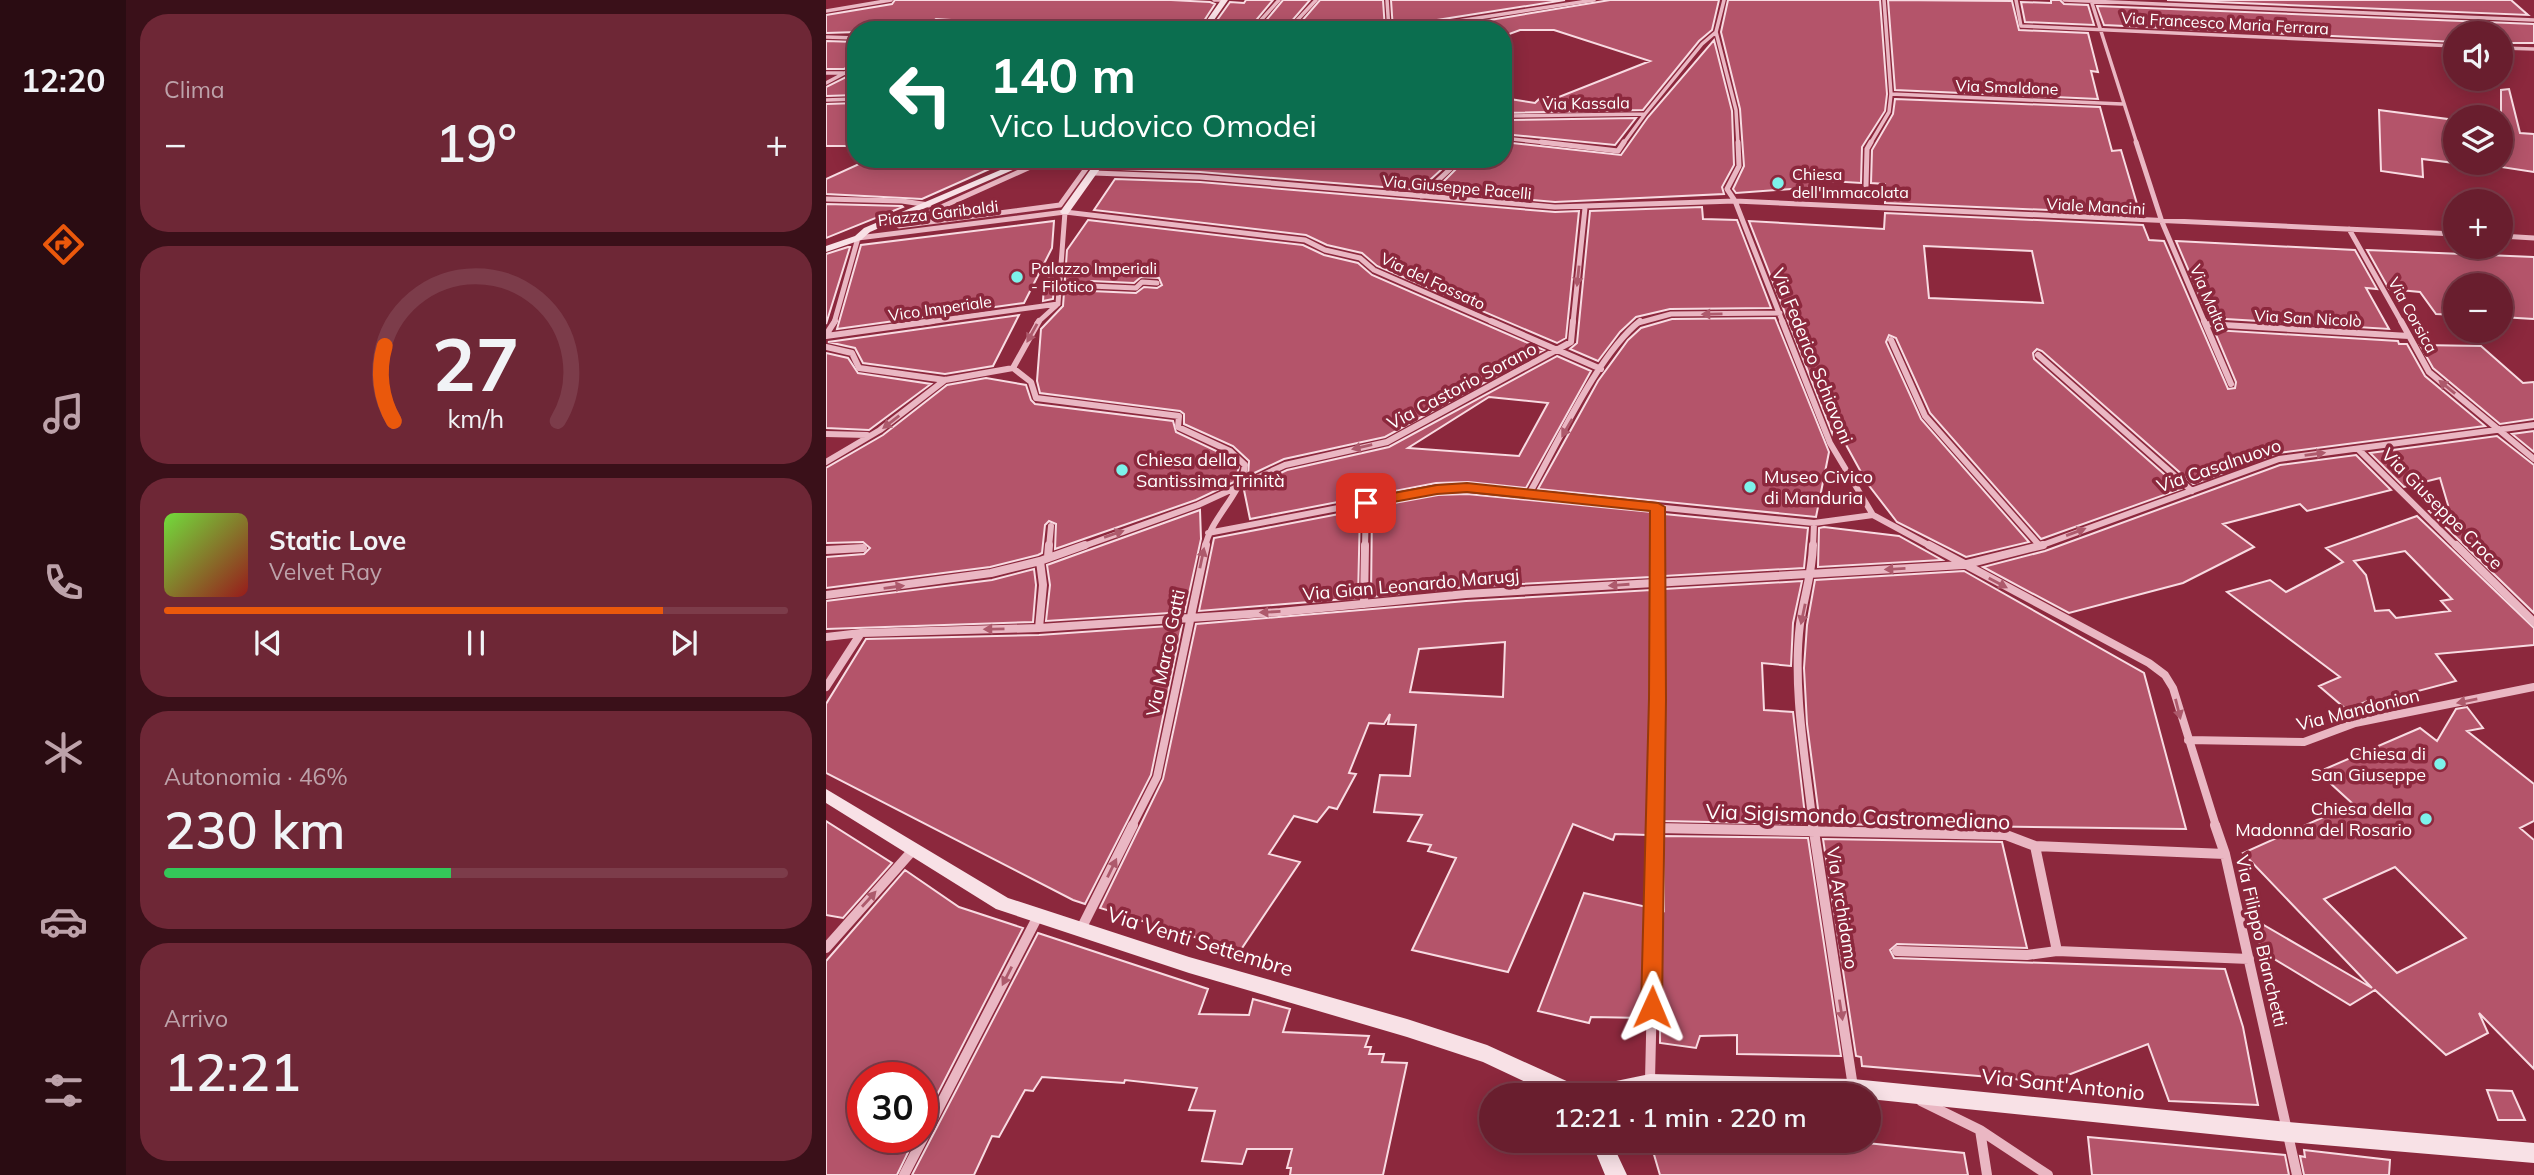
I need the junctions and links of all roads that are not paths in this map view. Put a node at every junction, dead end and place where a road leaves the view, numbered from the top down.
1 (891, 0) edge
2 (1214, 0) edge
3 (1225, 0) edge
4 (1279, 0) edge
5 (1316, 0) edge
6 (1387, 0) edge
7 (1594, 0) edge
8 (1724, 0) edge
9 (1884, 0) edge
10 (2016, 0) edge
11 (2064, 0) edge
12 (2091, 1) edge
13 (864, 2) edge
14 (826, 11) edge
15 (2534, 20) edge
16 (1210, 21) edge
17 (1260, 21) edge
18 (1296, 21) edge
19 (1388, 21) edge
20 (1458, 21) edge
21 (2101, 30) junction
22 (1716, 32) junction
23 (826, 37) edge
24 (847, 38) edge
25 (2443, 45) edge
26 (2513, 48) edge
27 (2534, 49) edge
28 (847, 72) edge
29 (844, 73) junction
30 (826, 74) edge
31 (826, 83) edge
32 (1891, 94) junction
33 (847, 99) edge
34 (826, 100) edge
35 (2122, 104) junction
36 (1645, 114) junction
37 (1512, 117) edge
38 (1512, 139) edge
39 (1013, 168) edge
40 (1028, 168) edge
41 (1087, 168) edge
42 (1097, 168) edge
43 (1452, 168) edge
44 (1094, 173) junction
45 (1866, 186) dead end
46 (1422, 196) junction
47 (826, 199) edge
48 (1735, 201) junction
49 (929, 205) junction
50 (1585, 208) junction
51 (1065, 212) junction
52 (1126, 219) joint
53 (2162, 222) junction
54 (2349, 229) junction
55 (2443, 233) edge
56 (2513, 237) edge
57 (858, 238) junction
58 (2534, 238) edge
59 (826, 249) edge
60 (1157, 283) dead end
61 (1091, 286) dead end
62 (1058, 304) junction
63 (1780, 313) junction
64 (2206, 324) junction
65 (826, 335) edge
66 (2409, 336) junction
67 (1891, 340) dead end
68 (826, 347) edge
69 (1558, 351) junction
70 (2038, 355) dead end
71 (1013, 368) junction
72 (1601, 369) junction
73 (945, 380) junction
74 (2231, 384) dead end
75 (2534, 425) edge
76 (2500, 430) junction
77 (826, 434) edge
78 (868, 435) junction
79 (2358, 449) junction
80 (2534, 459) edge
81 (826, 462) edge
82 (1237, 487) junction
83 (2192, 491) junction
84 (1529, 494) junction
85 (1366, 503) junction
86 (1658, 507) junction
87 (1873, 515) junction
88 (1814, 523) junction
89 (1051, 526) dead end
90 (1208, 533) junction
91 (2040, 545) junction
92 (863, 548) dead end
93 (826, 550) edge
94 (1044, 559) junction
95 (1963, 565) junction
96 (1812, 574) junction
97 (1656, 582) junction
98 (826, 595) edge
99 (1364, 604) junction
100 (1190, 617) junction
101 (2534, 622) edge
102 (1039, 628) junction
103 (861, 633) junction
104 (826, 637) edge
105 (826, 687) edge
106 (2534, 687) edge
107 (2188, 740) junction
108 (826, 795) edge
109 (1656, 828) junction
110 (1814, 832) junction
111 (2035, 846) junction
112 (913, 850) junction
113 (2225, 853) junction
114 (1039, 916) junction
115 (1081, 929) junction
116 (826, 948) edge
117 (1897, 950) dead end
118 (2057, 951) junction
119 (2249, 959) junction
120 (1550, 1083) edge
121 (1650, 1083) edge
122 (1852, 1083) edge
123 (1881, 1091) edge
124 (1905, 1093) junction
125 (1980, 1130) junction
126 (2288, 1132) junction
127 (1606, 1153) edge
128 (2534, 1153) edge
129 (904, 1175) edge
130 (1616, 1175) edge
131 (1987, 1175) edge
132 (2048, 1175) edge
133 (2297, 1175) edge

1 - 13 street
2 - 3 street
3 - 16 street
4 - 17 street
5 - 18 street
6 - 19 street
7 - 20 street
8 - 22 street
9 - 32 street
10 - 21 street, Via Francesco Maria Ferrara
11 - 12 street
12 - 15 street
12 - 21 street, Via Malta
13 - 14 street
21 - 25 street, Via Francesco Maria Ferrara
21 - 35 street, Via Malta
22 - 36 street, Via Kassala
22 - 48 street
23 - 24 street
26 - 27 street
28 - 29 street
29 - 30 street
29 - 31 street
32 - 35 street, Via Smaldone
32 - 45 street
33 - 34 street
35 - 53 street, Via Malta
36 - 37 street, Via Kassala
36 - 38 street
39 - 49 street, Piazza Garibaldi
40 - 41 street, Piazza Garibaldi
42 - 44 street
43 - 46 street
44 - 46 street, Via Giuseppe Pacelli
44 - 51 street
46 - 50 street, Via Giuseppe Pacelli
47 - 49 street
48 - 50 street, Via Giuseppe Pacelli
48 - 53 street, Viale Mancini
48 - 63 street, Via Federico Schiavoni
49 - 57 street, Piazza Garibaldi
50 -> 69 street, Via Castorio Sorano
51 - 52 street, Piazza Garibaldi
51 - 57 street, Piazza Garibaldi
51 - 62 street
52 - 69 street, Via del Fossato
53 - 54 street, Viale Mancini
53 - 64 street, Via Malta
54 - 55 street, Viale Mancini
54 - 66 street, Via Corsica
56 - 58 street
57 - 59 street
57 - 65 street
60 - 61 street
62 - 65 street, Vico Imperiale
62 -> 71 street
63 -> 72 street
63 - 87 street, Via Federico Schiavoni
64 - 66 street, Via San Nicolò
64 - 74 street, Via Malta
76 -> 66 street, Via Corsica
67 - 91 street
68 - 73 street
69 - 72 street, Via del Fossato
69 -> 82 street, Via Castorio Sorano
70 - 83 street
71 - 73 street
71 - 82 street
72 -> 84 street
73 -> 78 street
75 - 76 street, Via Casalnuovo
76 - 79 street, Via Casalnuovo
76 - 80 street, Via Corsica
77 - 78 street
78 - 81 street
83 -> 79 street, Via Casalnuovo
79 - 101 street, Via Giuseppe Croce
82 - 90 street, Via Marco Gatti
94 -> 82 street, Via Castorio Sorano
91 -> 83 street, Via Casalnuovo
84 - 85 street
84 - 86 street
85 - 90 street
85 - 99 street
86 - 88 street
86 - 97 street
87 - 88 street
87 - 95 street, Via Filippo Bianchetti
88 - 96 street, Via Archidamo
89 - 94 street
100 -> 90 street, Via Marco Gatti
91 - 95 street, Via Casalnuovo
92 - 93 street
98 -> 94 street, Via Castorio Sorano
94 - 102 street
95 -> 96 street, Via Gian Leonardo Marugj
95 -> 107 street, Via Filippo Bianchetti
96 - 97 street, Via Gian Leonardo Marugj
96 -> 110 street, Via Archidamo
97 -> 99 street, Via Gian Leonardo Marugj
97 - 109 street
99 -> 100 street, Via Gian Leonardo Marugj
100 - 102 street, Via Gian Leonardo Marugj
115 -> 100 street, Via Marco Gatti
102 -> 103 street, Via Gian Leonardo Marugj
103 - 104 street, Via Gian Leonardo Marugj
103 - 105 street
106 -> 107 street, Via Mandonion
107 - 113 street, Via Filippo Bianchetti
108 - 112 street, Via Venti Settembre
109 - 110 street, Via Sigismondo Castromediano
109 - 121 street
110 - 111 street, Via Sigismondo Castromediano
110 -> 122 street, Via Archidamo
111 - 113 street, Via Sigismondo Castromediano
111 - 118 street
112 - 114 street, Via Venti Settembre
116 -> 112 street
113 - 119 street, Via Filippo Bianchetti
114 - 115 street, Via Venti Settembre
114 -> 129 street
115 - 120 street, Via Venti Settembre
117 - 118 street
118 - 119 street
119 - 126 street, Via Filippo Bianchetti
123 - 124 street, Via Sant'Antonio
124 - 125 street
124 - 126 street, Via Sant'Antonio
125 - 131 street
125 - 132 street
126 - 128 street, Via Sant'Antonio
126 - 133 street, Via Filippo Bianchetti
127 - 130 street

